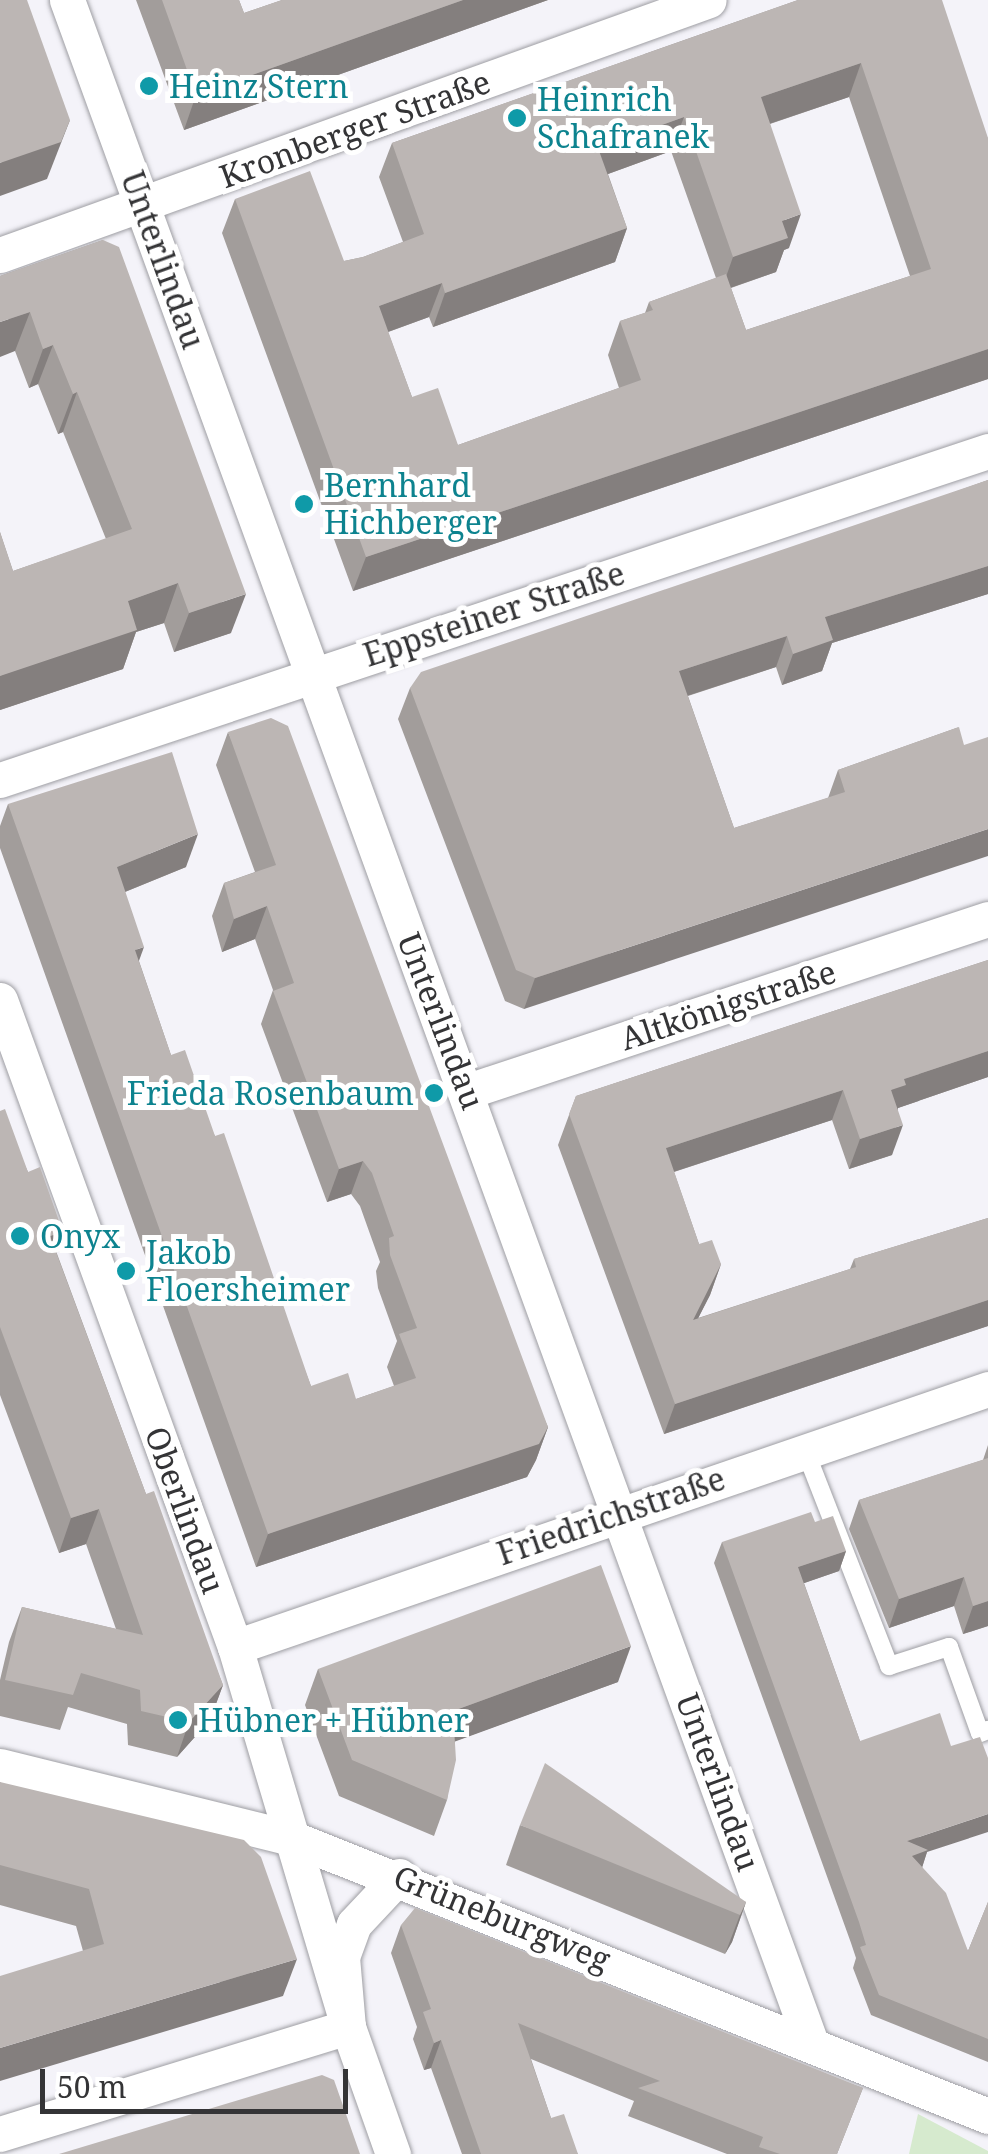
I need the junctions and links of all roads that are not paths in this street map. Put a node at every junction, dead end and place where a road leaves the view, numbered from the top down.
1 (66, 0) edge
2 (709, 0) edge
3 (145, 205) junction
4 (0, 254) edge
5 (988, 450) edge
6 (310, 675) junction
7 (0, 780) edge
8 (988, 920) edge
9 (0, 1000) edge
10 (468, 1092) junction
11 (988, 1389) edge
12 (805, 1450) junction
13 (622, 1511) junction
14 (235, 1646) junction
15 (988, 1730) edge
16 (0, 1766) edge
17 (294, 1839) junction
18 (399, 1876) junction
19 (348, 2026) junction
20 (811, 2043) junction
21 (988, 2116) edge
22 (0, 2134) edge
23 (393, 2154) edge

1 - 3 street, Unterlindau
2 - 3 street, Kronberger Straße
3 - 4 street, Kronberger Straße
3 - 6 street, Unterlindau
5 - 6 street, Eppsteiner Straße
6 - 7 street, Eppsteiner Straße
6 - 10 street, Unterlindau
8 - 10 street, Altkönigstraße
9 - 14 street, Oberlindau
10 - 13 street, Unterlindau
11 - 12 street, Friedrichstraße
12 - 13 street, Friedrichstraße
12 - 15 lane
13 - 14 street, Friedrichstraße
13 - 20 street, Unterlindau
14 - 17 street, Oberlindau
16 - 17 street, Grüneburgweg
17 - 18 street, Grüneburgweg
17 - 19 street, Oberlindau
18 - 19 street, Oberlindau
18 - 20 street, Grüneburgweg
19 - 22 street
19 - 23 street, Oberlindau
20 - 21 street, Grüneburgweg

